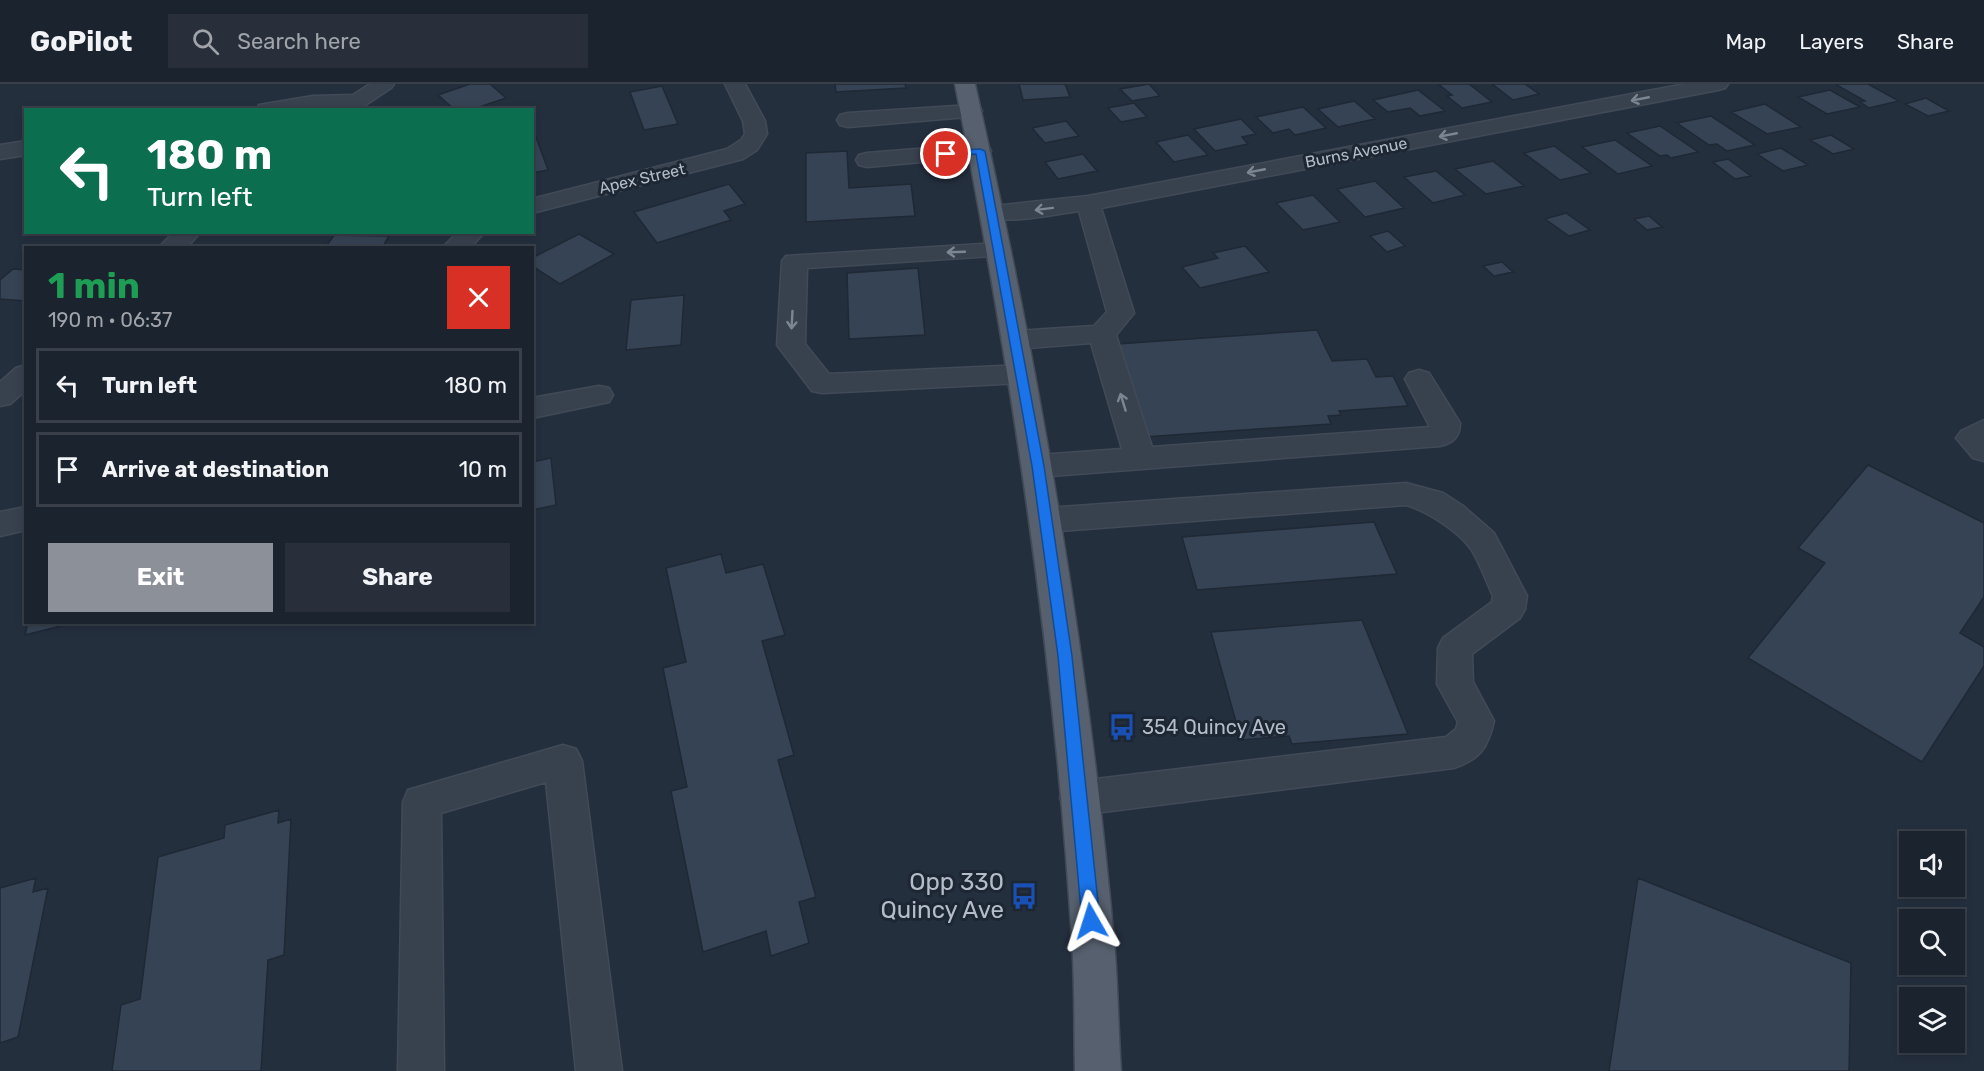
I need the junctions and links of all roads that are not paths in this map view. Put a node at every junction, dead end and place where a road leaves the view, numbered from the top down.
1 (384, 84) edge
2 (735, 84) edge
3 (1718, 84) edge
4 (968, 98) edge
5 (349, 105) edge
6 (278, 108) edge
7 (848, 120) dead end
8 (24, 148) edge
9 (980, 151) junction
10 (0, 152) edge
11 (867, 160) dead end
12 (1088, 202) junction
13 (534, 206) edge
14 (992, 212) junction
15 (187, 234) edge
16 (471, 234) edge
17 (172, 246) edge
18 (456, 246) edge
19 (999, 250) junction
20 (1102, 334) junction
21 (1016, 340) junction
22 (1021, 374) junction
23 (24, 376) edge
24 (1419, 379) dead end
25 (599, 395) dead end
26 (0, 397) edge
27 (534, 408) edge
28 (1984, 430) edge
29 (1984, 451) edge
30 (1140, 458) junction
31 (1038, 466) junction
32 (24, 519) edge
33 (1046, 520) junction
34 (0, 524) edge
35 (1079, 798) junction
36 (421, 1071) edge
37 (599, 1071) edge
38 (1098, 1071) edge

1 - 5 street
2 - 13 street, Apex Street
3 -> 12 street, Burns Avenue
4 - 7 street
4 - 9 main road
5 - 6 street
8 - 10 street
9 - 11 street
9 - 14 main road
12 -> 14 street, Burns Avenue
12 - 20 street
14 - 19 main road
15 - 17 street
16 - 18 street
19 - 21 main road
19 -> 22 street
20 - 21 street
30 -> 20 street
21 - 22 main road
22 - 31 main road
23 - 26 street
24 - 30 street
25 - 27 street
28 - 29 street
30 - 31 street
31 - 33 main road
32 - 34 street
33 - 35 main road
33 - 35 street
35 - 38 main road
36 - 37 street

